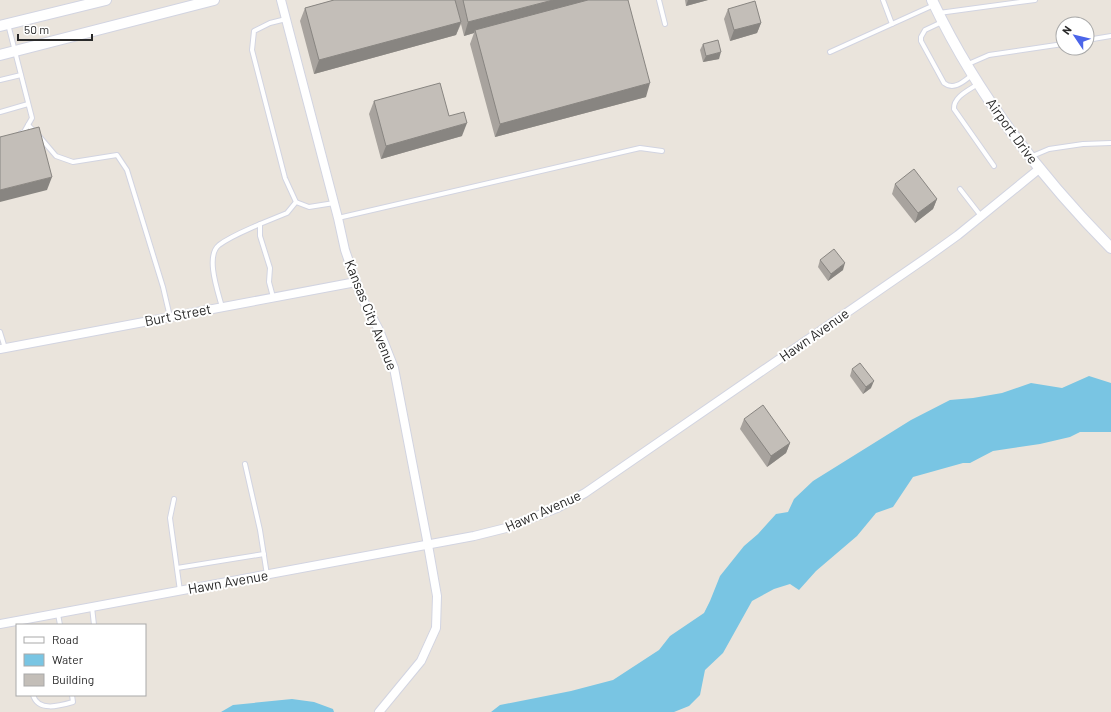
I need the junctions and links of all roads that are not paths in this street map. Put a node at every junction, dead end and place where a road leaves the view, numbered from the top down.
1 (106, 0) edge
2 (214, 0) edge
3 (281, 0) edge
4 (659, 0) edge
5 (883, 0) edge
6 (1035, 0) edge
7 (937, 10) edge
8 (286, 19) junction
9 (665, 24) dead end
10 (892, 24) junction
11 (4, 25) edge
12 (1111, 36) edge
13 (1095, 39) edge
14 (1055, 45) edge
15 (15, 51) junction
16 (830, 52) dead end
17 (0, 55) edge
18 (966, 64) junction
19 (21, 75) junction
20 (975, 79) junction
21 (0, 80) edge
22 (28, 104) junction
23 (0, 112) edge
24 (28, 125) junction
25 (18, 134) edge
26 (1111, 143) edge
27 (662, 151) dead end
28 (1030, 158) junction
29 (994, 166) dead end
30 (1039, 169) junction
31 (960, 189) dead end
32 (296, 202) junction
33 (334, 203) junction
34 (981, 216) junction
35 (338, 218) junction
36 (260, 224) junction
37 (1111, 248) edge
38 (356, 282) junction
39 (273, 297) junction
40 (222, 307) junction
41 (170, 317) junction
42 (0, 332) edge
43 (2, 348) edge
44 (245, 464) dead end
45 (174, 499) dead end
46 (428, 545) junction
47 (264, 554) junction
48 (177, 568) junction
49 (267, 575) junction
50 (180, 591) junction
51 (92, 607) junction
52 (58, 614) junction
53 (22, 623) edge
54 (0, 624) edge
55 (60, 624) edge
56 (94, 624) edge
57 (32, 696) edge
58 (72, 696) edge
59 (379, 712) edge

1 - 11 street
2 - 15 street
3 - 8 street, Kansas City Avenue
4 - 9 lane
5 - 10 lane
6 - 7 lane
7 - 10 lane
7 - 18 street, Airport Drive
7 - 20 lane
8 - 32 lane
8 - 33 street, Kansas City Avenue
10 - 16 lane
11 - 15 lane
12 - 13 lane
14 - 18 lane
15 - 17 street
15 - 19 lane
18 - 20 street, Airport Drive
19 - 21 lane
19 - 22 lane
20 - 28 street, Airport Drive
20 - 29 lane
22 - 23 lane
22 - 24 lane
24 - 25 lane
24 - 41 lane
26 - 28 lane
27 - 35 lane
28 - 30 street, Airport Drive
30 - 34 street, Hawn Avenue
30 - 37 street, Airport Drive
31 - 34 lane
32 - 33 lane
32 - 36 lane
33 - 35 street, Kansas City Avenue
34 - 46 street, Hawn Avenue
35 - 38 street, Kansas City Avenue
36 - 39 lane
36 - 40 lane
38 - 39 street, Burt Street
38 - 46 street, Kansas City Avenue
39 - 40 street, Burt Street
40 - 41 street, Burt Street
41 - 43 street, Burt Street
42 - 43 lane
44 - 47 lane
45 - 48 lane
46 - 49 street, Hawn Avenue
46 - 59 street, Kansas City Avenue
47 - 48 lane
47 - 49 lane
48 - 50 lane
49 - 50 street, Hawn Avenue
50 - 51 street, Hawn Avenue
51 - 52 street, Hawn Avenue
51 - 56 lane
52 - 53 street, Hawn Avenue
52 - 55 lane
53 - 54 street, Hawn Avenue
57 - 58 lane

